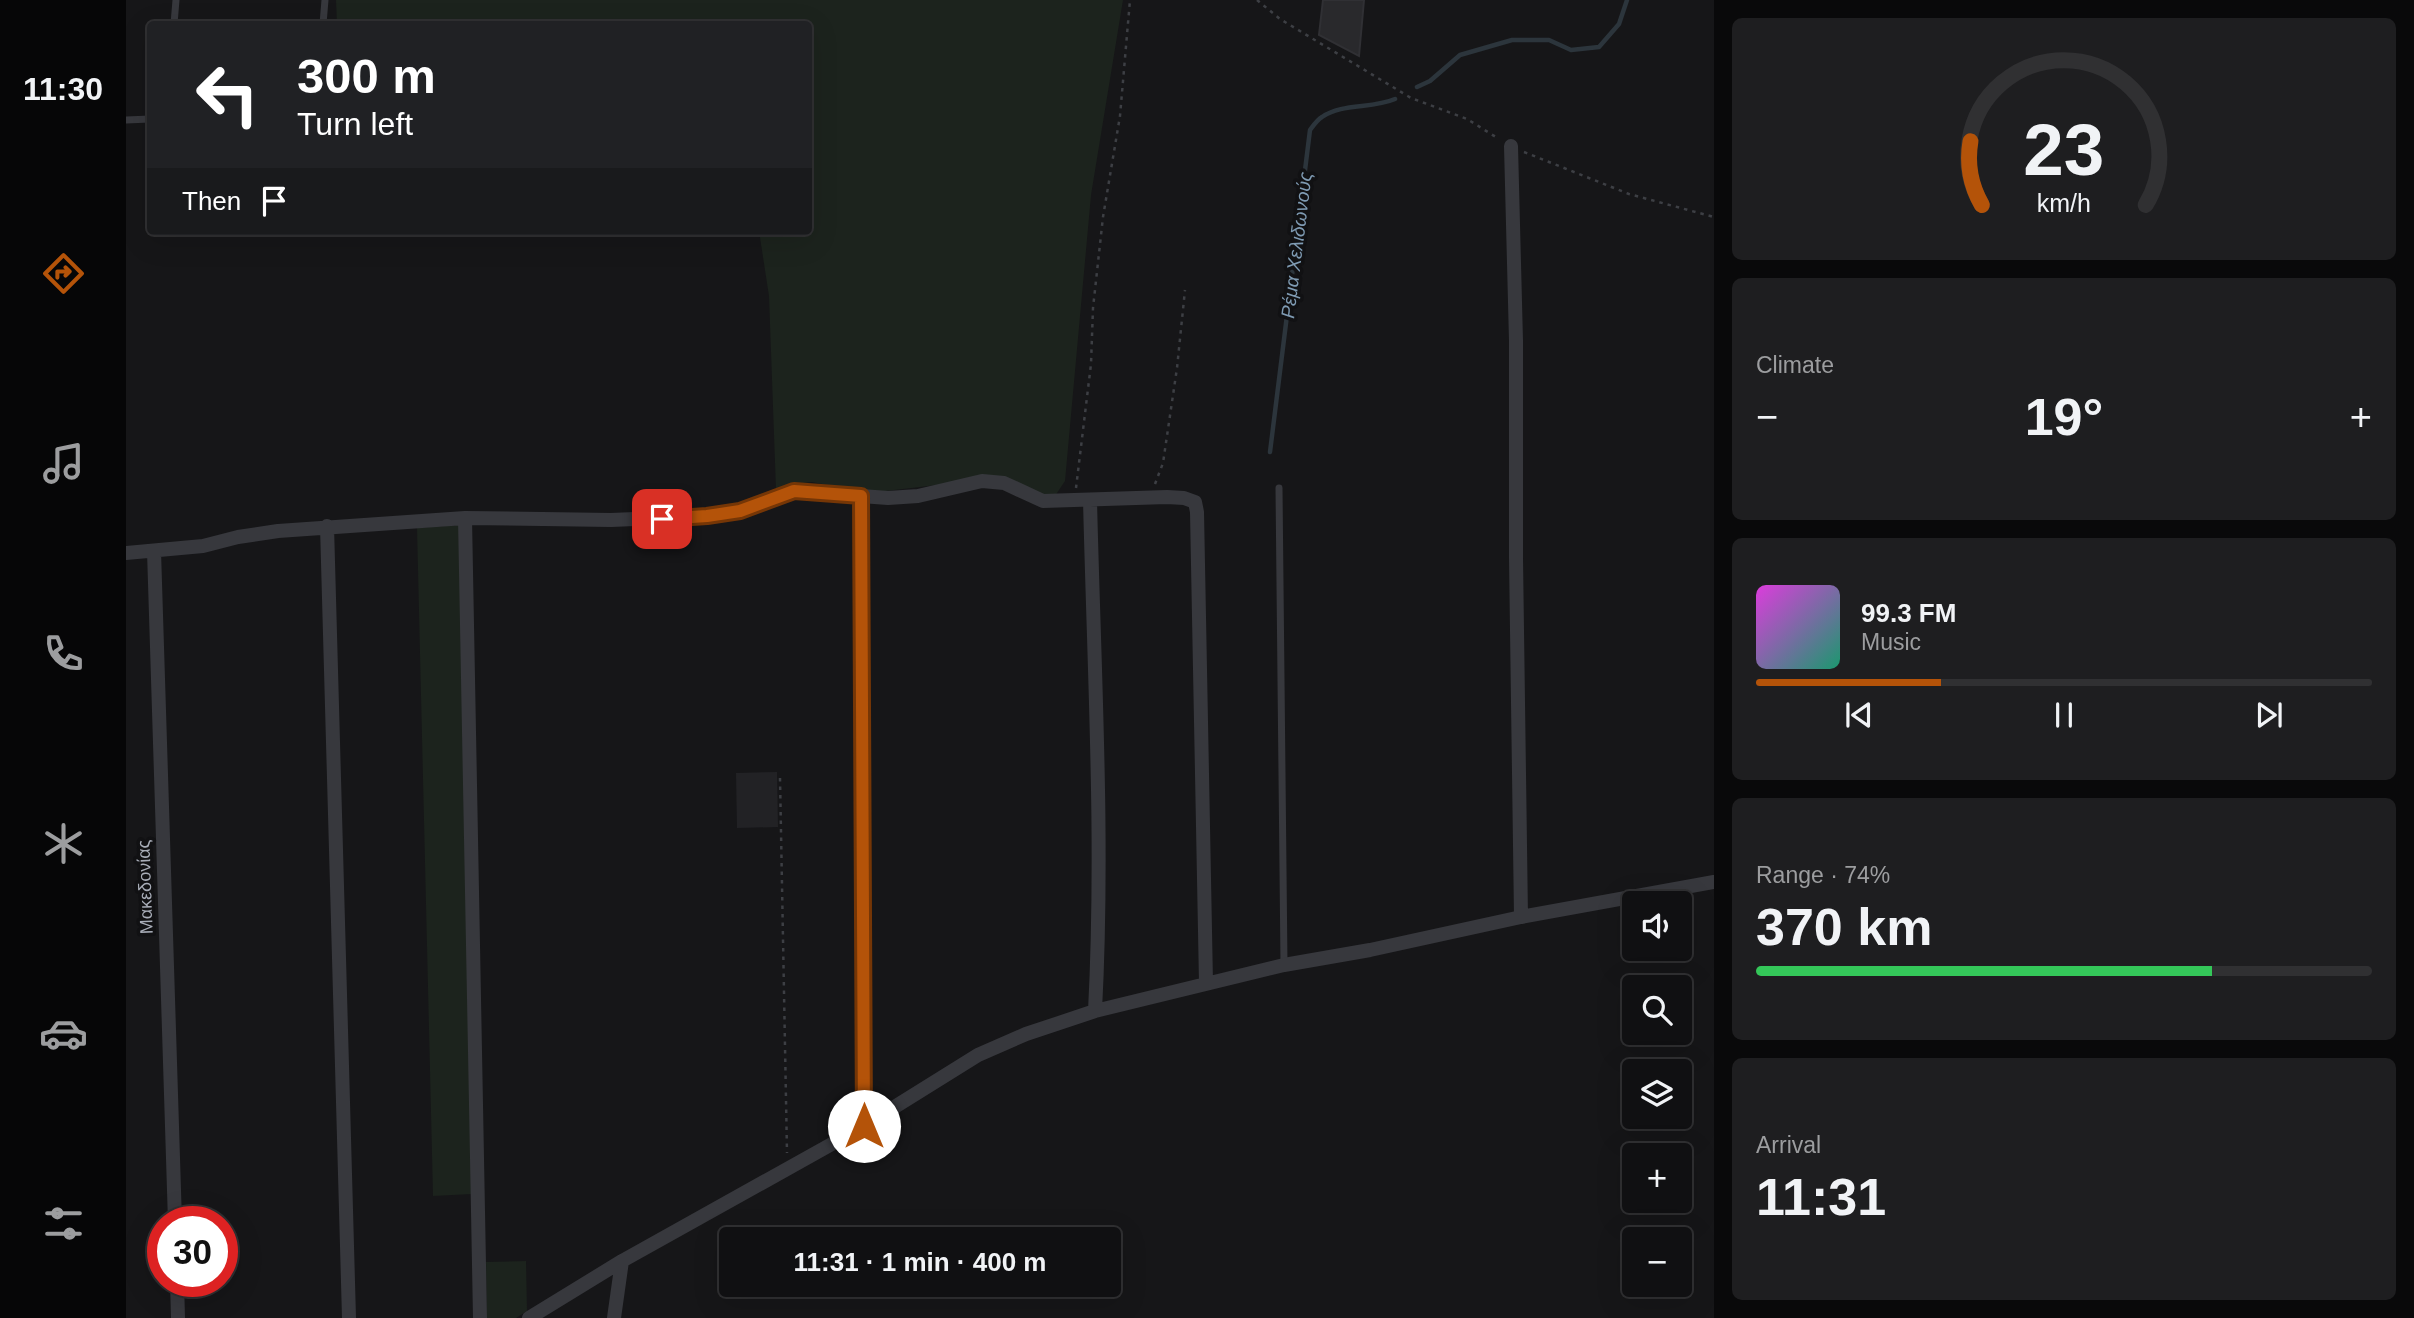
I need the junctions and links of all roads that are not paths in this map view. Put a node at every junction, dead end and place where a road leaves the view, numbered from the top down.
1 (176, 0) edge
2 (325, 0) edge
3 (174, 21) edge
4 (323, 21) edge
5 (147, 119) edge
6 (126, 120) edge
7 (1511, 146) road end
8 (1279, 488) dead end
9 (861, 496) junction
10 (1082, 501) junction
11 (465, 517) junction
12 (327, 526) junction
13 (154, 551) junction
14 (126, 553) edge
15 (1714, 883) edge
16 (1521, 917) junction
17 (1284, 965) junction
18 (1206, 983) junction
19 (1095, 1011) junction
20 (864, 1126) junction
21 (174, 1206) edge
22 (622, 1261) junction
23 (177, 1297) edge
24 (178, 1318) edge
25 (349, 1318) edge
26 (480, 1318) edge
27 (529, 1318) edge
28 (614, 1318) edge

1 - 3 lane
2 - 4 lane
5 - 6 lane
7 - 16 street
8 - 17 lane
9 - 10 street
9 - 11 street
9 - 20 street
10 - 18 street
10 - 19 street
11 - 12 street
11 - 26 street
12 - 13 street
12 - 25 street
13 - 14 street
13 - 21 street, Μακεδονίας
15 - 16 street
16 - 17 street
17 - 18 street
18 - 19 street
19 - 20 street
20 - 22 street
22 - 27 street
22 - 28 street
23 - 24 street

